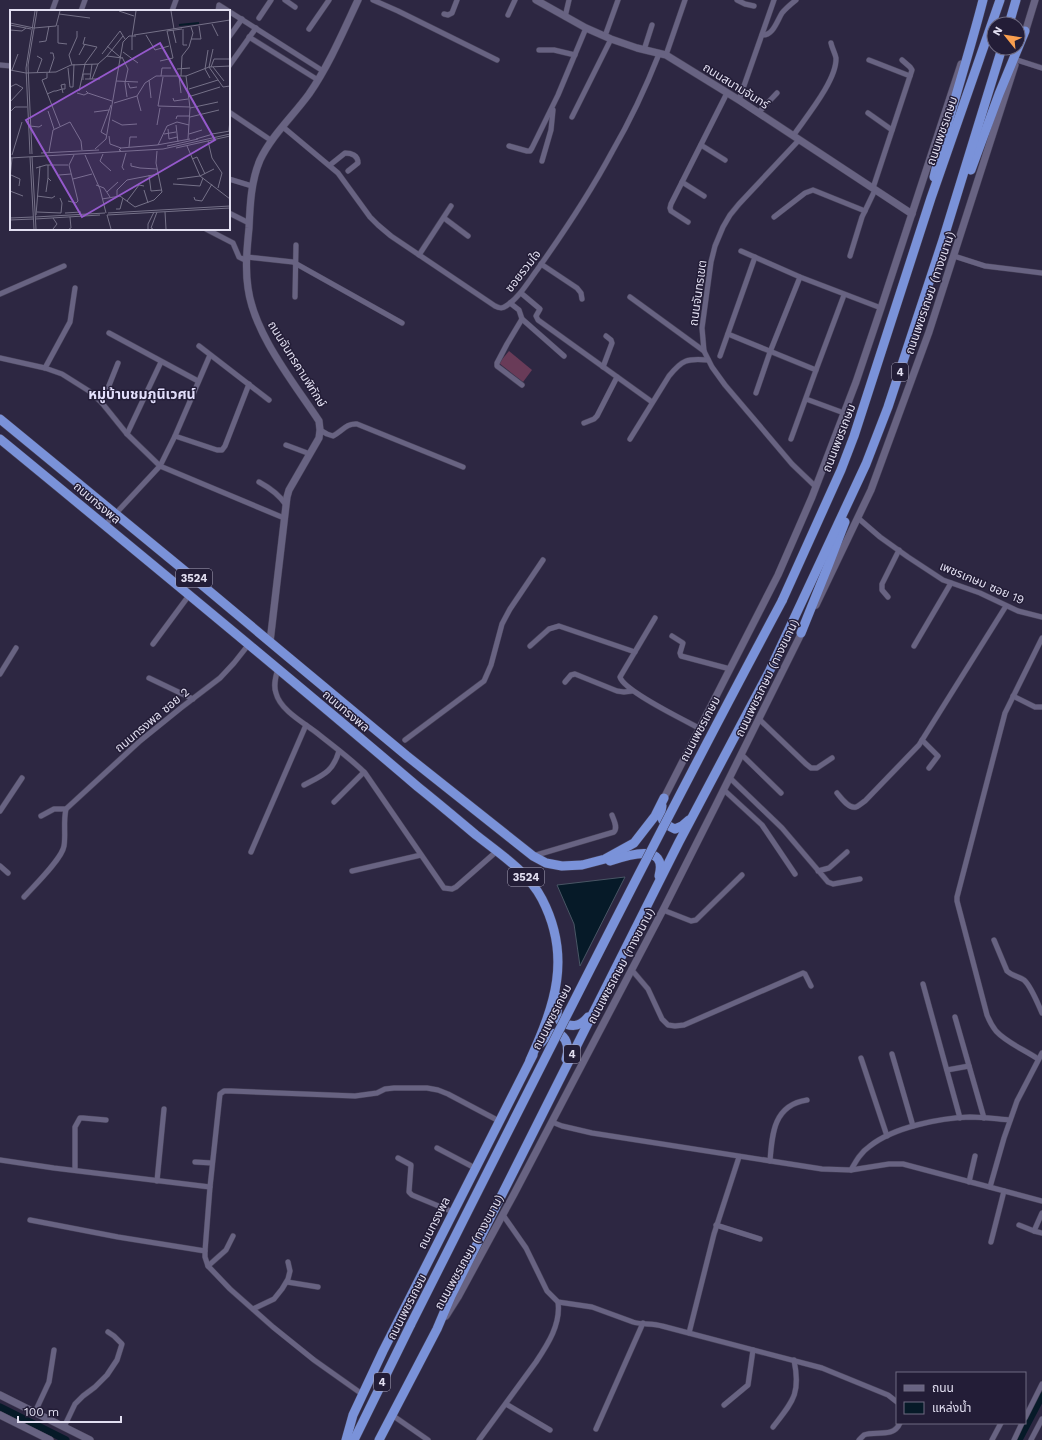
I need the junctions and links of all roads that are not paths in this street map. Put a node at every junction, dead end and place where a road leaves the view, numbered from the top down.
1 (56, 0) edge
2 (85, 0) edge
3 (176, 0) edge
4 (271, 0) edge
5 (285, 0) edge
6 (329, 0) edge
7 (358, 0) edge
8 (373, 0) edge
9 (457, 0) edge
10 (515, 0) edge
11 (536, 0) edge
12 (569, 0) edge
13 (618, 0) edge
14 (685, 0) edge
15 (737, 0) edge
16 (774, 0) edge
17 (796, 0) edge
18 (982, 0) edge
19 (1000, 0) edge
20 (1016, 0) edge
21 (1035, 0) edge
22 (754, 6) dead end
23 (295, 7) dead end
24 (52, 10) edge
25 (81, 10) edge
26 (172, 10) edge
27 (218, 10) edge
28 (227, 10) edge
29 (230, 12) edge
30 (444, 14) dead end
31 (508, 15) dead end
32 (1011, 16) edge
33 (565, 17) junction
34 (259, 18) dead end
35 (242, 19) junction
36 (652, 25) dead end
37 (256, 28) junction
38 (586, 28) junction
39 (1026, 28) edge
40 (309, 29) dead end
41 (762, 35) junction
42 (230, 36) edge
43 (249, 37) junction
44 (608, 38) junction
45 (831, 43) dead end
46 (539, 50) dead end
47 (644, 50) junction
48 (663, 54) junction
49 (575, 55) junction
50 (1000, 56) edge
51 (1015, 56) edge
52 (1018, 56) edge
53 (497, 60) dead end
54 (869, 60) dead end
55 (902, 60) dead end
56 (1017, 60) junction
57 (0, 65) edge
58 (230, 65) edge
59 (10, 66) edge
60 (1042, 68) edge
61 (323, 71) junction
62 (910, 76) junction
63 (318, 80) junction
64 (727, 93) junction
65 (777, 93) dead end
66 (739, 100) junction
67 (553, 107) junction
68 (230, 113) edge
69 (758, 113) junction
70 (868, 113) dead end
71 (572, 117) dead end
72 (283, 127) junction
73 (892, 130) junction
74 (796, 138) junction
75 (272, 141) junction
76 (702, 145) junction
77 (510, 146) dead end
78 (725, 160) dead end
79 (542, 161) dead end
80 (330, 165) junction
81 (348, 171) dead end
82 (230, 179) edge
83 (682, 182) junction
84 (252, 186) junction
85 (874, 189) junction
86 (704, 196) dead end
87 (452, 206) dead end
88 (865, 211) junction
89 (230, 214) edge
90 (912, 214) junction
91 (444, 218) junction
92 (774, 218) dead end
93 (949, 221) junction
94 (688, 222) dead end
95 (249, 223) junction
96 (208, 230) edge
97 (920, 234) junction
98 (468, 236) dead end
99 (296, 245) dead end
100 (741, 251) dead end
101 (419, 255) junction
102 (850, 256) dead end
103 (954, 256) junction
104 (755, 257) junction
105 (247, 259) junction
106 (296, 263) junction
107 (541, 264) junction
108 (64, 266) dead end
109 (1042, 273) edge
110 (800, 277) junction
111 (76, 288) dead end
112 (521, 293) junction
113 (0, 294) edge
114 (844, 295) junction
115 (295, 297) dead end
116 (630, 297) dead end
117 (582, 299) dead end
118 (510, 303) junction
119 (881, 308) junction
120 (522, 319) junction
121 (402, 323) dead end
122 (109, 333) dead end
123 (728, 334) junction
124 (606, 336) dead end
125 (199, 346) dead end
126 (704, 351) junction
127 (770, 352) junction
128 (210, 355) junction
129 (564, 356) dead end
130 (720, 356) dead end
131 (0, 358) edge
132 (708, 360) junction
133 (161, 362) junction
134 (118, 363) dead end
135 (603, 367) junction
136 (45, 368) junction
137 (816, 370) junction
138 (617, 377) junction
139 (198, 381) junction
140 (249, 384) junction
141 (522, 385) dead end
142 (756, 392) dead end
143 (806, 399) junction
144 (269, 400) dead end
145 (102, 402) junction
146 (652, 402) junction
147 (844, 413) junction
148 (0, 419) edge
149 (584, 423) dead end
150 (320, 430) junction
151 (127, 434) junction
152 (175, 436) junction
153 (0, 439) edge
154 (630, 439) dead end
155 (791, 439) dead end
156 (286, 445) dead end
157 (310, 454) junction
158 (866, 464) junction
159 (160, 466) junction
160 (463, 467) dead end
161 (259, 482) dead end
162 (816, 486) junction
163 (286, 505) junction
164 (116, 513) junction
165 (284, 518) junction
166 (858, 518) junction
167 (105, 525) junction
168 (899, 550) junction
169 (543, 560) dead end
170 (951, 583) junction
171 (190, 594) junction
172 (888, 597) dead end
173 (1006, 606) junction
174 (1042, 617) edge
175 (655, 618) dead end
176 (801, 633) junction
177 (672, 636) dead end
178 (1042, 638) edge
179 (270, 642) junction
180 (152, 644) dead end
181 (249, 644) junction
182 (530, 646) dead end
183 (914, 646) dead end
184 (16, 648) dead end
185 (635, 652) junction
186 (278, 668) junction
187 (730, 669) junction
188 (0, 674) edge
189 (149, 678) dead end
190 (564, 682) dead end
191 (632, 690) junction
192 (1013, 696) junction
193 (193, 699) junction
194 (1042, 707) edge
195 (759, 719) junction
196 (306, 725) junction
197 (699, 728) junction
198 (386, 738) junction
199 (405, 740) dead end
200 (922, 740) junction
201 (339, 751) junction
202 (376, 751) junction
203 (741, 754) junction
204 (832, 758) dead end
205 (929, 768) dead end
206 (364, 772) junction
207 (22, 778) dead end
208 (730, 778) junction
209 (304, 785) dead end
210 (724, 790) junction
211 (781, 793) dead end
212 (837, 793) dead end
213 (664, 798) junction
214 (334, 802) dead end
215 (66, 809) junction
216 (0, 811) edge
217 (612, 815) dead end
218 (41, 816) dead end
219 (693, 816) junction
220 (497, 851) junction
221 (251, 852) dead end
222 (847, 852) dead end
223 (421, 855) junction
224 (533, 856) junction
225 (585, 864) junction
226 (0, 866) edge
227 (352, 871) dead end
228 (818, 871) junction
229 (8, 873) dead end
230 (742, 874) dead end
231 (794, 874) dead end
232 (860, 880) dead end
233 (24, 897) dead end
234 (650, 900) junction
235 (663, 910) junction
236 (994, 940) dead end
237 (631, 969) junction
238 (557, 981) junction
239 (923, 984) dead end
240 (811, 986) dead end
241 (596, 1006) junction
242 (1042, 1013) edge
243 (955, 1017) dead end
244 (1042, 1053) edge
245 (892, 1054) dead end
246 (861, 1058) dead end
247 (1038, 1059) junction
248 (530, 1062) junction
249 (969, 1066) junction
250 (946, 1070) junction
251 (559, 1082) junction
252 (807, 1100) dead end
253 (164, 1109) dead end
254 (960, 1118) junction
255 (984, 1118) junction
256 (106, 1120) dead end
257 (1010, 1120) junction
258 (499, 1121) junction
259 (552, 1122) junction
260 (913, 1126) junction
261 (887, 1136) junction
262 (437, 1148) dead end
263 (975, 1156) dead end
264 (739, 1157) junction
265 (398, 1158) dead end
266 (0, 1160) edge
267 (770, 1161) junction
268 (195, 1162) dead end
269 (212, 1163) junction
270 (475, 1168) junction
271 (75, 1170) junction
272 (850, 1170) junction
273 (157, 1181) junction
274 (969, 1182) junction
275 (210, 1187) junction
276 (990, 1187) junction
277 (1004, 1191) junction
278 (1042, 1201) edge
279 (453, 1212) junction
280 (1042, 1213) edge
281 (503, 1215) junction
282 (30, 1220) dead end
283 (716, 1225) junction
284 (1018, 1225) dead end
285 (1034, 1231) junction
286 (1042, 1233) edge
287 (233, 1236) dead end
288 (760, 1239) dead end
289 (991, 1242) dead end
290 (205, 1251) junction
291 (288, 1262) dead end
292 (208, 1266) junction
293 (287, 1282) junction
294 (318, 1286) dead end
295 (558, 1302) junction
296 (253, 1309) junction
297 (643, 1323) junction
298 (437, 1329) junction
299 (108, 1332) dead end
300 (689, 1333) junction
301 (54, 1350) dead end
302 (753, 1350) junction
303 (794, 1360) junction
304 (1042, 1384) edge
305 (362, 1394) junction
306 (0, 1395) edge
307 (896, 1401) edge
308 (506, 1404) junction
309 (724, 1406) dead end
310 (1027, 1408) edge
311 (35, 1412) junction
312 (0, 1414) edge
313 (392, 1415) junction
314 (1042, 1419) edge
315 (900, 1424) edge
316 (1000, 1424) edge
317 (1022, 1424) edge
318 (64, 1427) junction
319 (774, 1427) dead end
320 (596, 1429) dead end
321 (550, 1430) dead end
322 (50, 1440) edge
323 (90, 1440) edge
324 (346, 1440) edge
325 (354, 1440) edge
326 (379, 1440) edge
327 (428, 1440) edge
328 (479, 1440) edge
329 (859, 1440) edge
330 (992, 1440) edge
331 (1014, 1440) edge
332 (1031, 1440) edge

1 - 24 street
2 - 25 street
3 - 26 street
4 - 34 street
5 - 23 street
6 - 40 street
7 - 61 main road, ถนนจันทรคามพิทักษ์
8 - 53 street
9 - 30 street
10 - 31 street
11 - 33 main road, ถนนสนามจันทร์
12 - 33 street
13 - 44 street
14 - 48 street, ซอยรวมใจ
15 - 22 street
16 - 41 street
17 - 41 street
18 - 90 main road
18 - 97 highway
19 - 97 highway, ถนนเพชรเกษม / 4
20 - 32 highway
21 - 39 main road, ถนนเพชรเกษม (ทางขนาน) / 4
27 - 28 street
29 - 35 street
33 - 38 main road, ถนนสนามจันทร์
35 - 37 street
35 - 42 street
36 - 47 street
37 - 43 street
37 - 61 street
38 - 44 main road, ถนนสนามจันทร์
38 - 49 street
41 - 66 street
43 - 58 street
43 - 63 street
44 - 47 main road, ถนนสนามจันทร์
44 - 71 street
45 - 74 street, ถนนจันทรเขต
46 - 49 street
47 - 48 main road, ถนนสนามจันทร์
48 - 64 main road, ถนนสนามจันทร์
48 - 107 street, ซอยรวมใจ
49 - 67 street
50 - 93 highway, 4
51 - 93 highway
52 - 56 main road, ถนนเพชรเกษม (ทางขนาน) / 4
54 - 62 street
55 - 62 street
56 - 60 street
56 - 103 main road, ถนนเพชรเกษม (ทางขนาน) / 4
57 - 59 street
61 - 63 main road, ถนนจันทรคามพิทักษ์
62 - 73 street
63 - 72 main road, ถนนจันทรคามพิทักษ์
64 - 66 main road, ถนนสนามจันทร์
64 - 76 street
65 - 69 street
66 - 69 main road, ถนนสนามจันทร์
67 - 77 street
67 - 79 street
68 - 75 street
69 - 74 main road, ถนนสนามจันทร์
70 - 73 street
72 - 75 main road, ถนนจันทรคามพิทักษ์
72 - 80 street, ซอยรวมใจ
73 - 85 street
74 - 85 main road, ถนนสนามจันทร์
74 - 126 street, ถนนจันทรเขต
75 - 84 main road, ถนนจันทรคามพิทักษ์
76 - 78 street
76 - 83 street
80 - 81 street
80 - 101 street, ซอยรวมใจ
82 - 84 street
83 - 86 street
83 - 94 street
84 - 95 main road, ถนนจันทรคามพิทักษ์
85 - 88 street
85 - 90 main road, ถนนสนามจันทร์
87 - 91 street
88 - 92 street
88 - 102 street
89 - 95 street
90 - 119 main road
91 - 98 street
91 - 101 street
93 - 158 highway, 4
95 - 105 main road, ถนนจันทรคามพิทักษ์
96 - 105 street
97 - 325 highway, ถนนเพชรเกษม / 4, bridge
99 - 106 street
100 - 104 street
101 - 118 street, ซอยรวมใจ
103 - 109 street
103 - 166 main road, ถนนเพชรเกษม (ทางขนาน) / 4
104 - 110 street
104 - 123 street
105 - 106 street
105 - 150 main road, ถนนจันทรคามพิทักษ์
106 - 115 street
106 - 121 street
107 - 112 street, ซอยรวมใจ
107 - 117 street
108 - 113 street
110 - 114 street
110 - 127 street
111 - 136 street
112 - 118 street, ซอยรวมใจ
112 - 135 street
114 - 119 street
114 - 137 street
116 - 126 street
118 - 120 street
119 - 147 main road
120 - 129 street
120 - 141 street
122 - 133 street
123 - 127 street
123 - 130 street
124 - 135 street
125 - 128 street
126 - 132 street, ถนนจันทรเขต
127 - 137 street
127 - 142 street
128 - 139 street
128 - 140 street
131 - 136 street
132 - 146 street
132 - 162 street, ถนนจันทรเขต
133 - 139 street
133 - 151 street
134 - 145 street
135 - 138 street
136 - 145 street
137 - 143 street
138 - 146 street
138 - 149 street
139 - 152 street
140 - 144 street
140 - 152 street
143 - 147 street
143 - 155 street
145 - 151 street
146 - 154 street
147 - 162 main road
148 - 164 highway, ถนนทรงพล / 3524
150 - 157 main road
150 - 160 street
151 - 159 street
152 - 159 street
153 - 167 highway, ถนนทรงพล / 3524
156 - 157 street
157 - 163 main road
158 - 176 highway
158 - 219 highway, 4
159 - 164 street
159 - 165 street
161 - 163 street
162 - 187 main road
163 - 165 main road
164 - 167 street
164 - 179 highway, ถนนทรงพล / 3524
165 - 179 main road
166 - 168 street, เพชรเกษม ซอย 19
166 - 176 main road, ถนนเพชรเกษม (ทางขนาน) / 4
167 - 171 highway, ถนนทรงพล / 3524
168 - 170 street, เพชรเกษม ซอย 19
168 - 172 street
169 - 199 street
170 - 173 street, เพชรเกษม ซอย 19
170 - 183 street
171 - 180 street
171 - 181 highway, ถนนทรงพล / 3524
173 - 174 street, เพชรเกษม ซอย 19
173 - 200 street
175 - 185 street
176 - 195 main road, ถนนเพชรเกษม (ทางขนาน) / 4
177 - 187 street
178 - 192 street
179 - 198 highway, ถนนทรงพล / 3524
181 - 186 highway, ถนนทรงพล / 3524
181 - 193 street, ถนนทรงพล ซอย 2
182 - 185 street
184 - 188 street
185 - 191 street
186 - 196 street
186 - 202 highway, ถนนทรงพล / 3524
187 - 197 main road
189 - 193 street
190 - 191 street
191 - 197 street
192 - 194 street
192 - 247 street
193 - 215 street, ถนนทรงพล ซอย 2
195 - 203 main road, ถนนเพชรเกษม (ทางขนาน) / 4
195 - 204 street
196 - 201 street
196 - 221 street
197 - 213 main road
198 - 202 highway
198 - 224 highway, ถนนทรงพล / 3524
200 - 205 street
200 - 212 street
201 - 206 street
201 - 209 street
202 - 220 highway, ถนนทรงพล / 3524
203 - 208 main road, ถนนเพชรเกษม (ทางขนาน) / 4
203 - 211 street
206 - 214 street
206 - 223 street
207 - 216 street
208 - 210 main road, ถนนเพชรเกษม (ทางขนาน) / 4
208 - 228 street
210 - 231 street
210 - 235 main road, ถนนเพชรเกษม (ทางขนาน) / 4
213 - 219 highway
213 - 225 highway, ถนนทรงพล / 3524
215 - 218 street
215 - 233 street
217 - 224 street
219 - 234 highway, 4
220 - 223 street
220 - 238 highway, ถนนทรงพล / 3524
222 - 228 street
223 - 227 street
224 - 225 highway, ถนนทรงพล / 3524
225 - 234 highway
226 - 229 street
228 - 232 street
230 - 235 street
234 - 241 highway, 4
235 - 237 main road, ถนนเพชรเกษม (ทางขนาน) / 4
236 - 242 street
237 - 240 street
237 - 259 main road, ถนนเพชรเกษม (ทางขนาน) / 4
238 - 241 highway
238 - 248 highway, ถนนทรงพล / 3524
239 - 250 street
241 - 251 highway, 4
243 - 249 street
244 - 247 street
245 - 260 street
246 - 261 street
247 - 257 street
248 - 251 highway
248 - 258 highway, ถนนทรงพล
249 - 250 street
249 - 255 street
250 - 254 street
251 - 298 highway, 4
252 - 267 street
253 - 273 street
254 - 255 street
254 - 260 street
255 - 257 street
256 - 271 street
257 - 276 street
258 - 269 street
258 - 270 highway, ถนนทรงพล
259 - 264 street
259 - 281 main road, ถนนเพชรเกษม (ทางขนาน) / 4
260 - 261 street
261 - 272 street
262 - 270 street
263 - 274 street
264 - 267 street
264 - 283 street
265 - 279 street
266 - 271 street
267 - 272 street
268 - 269 street
269 - 275 street
270 - 279 highway, ถนนทรงพล
271 - 273 street
272 - 274 street
273 - 275 street
274 - 276 street
275 - 290 street
276 - 277 street
277 - 278 street
277 - 289 street
279 - 305 highway, ถนนทรงพล
280 - 285 street
281 - 295 street
281 - 298 main road, ถนนเพชรเกษม (ทางขนาน) / 4
282 - 290 street
283 - 288 street
283 - 300 street
284 - 285 street
285 - 286 street
287 - 292 street
290 - 292 street
291 - 293 street
292 - 296 street
293 - 294 street
293 - 296 street
295 - 297 street
295 - 308 street
296 - 305 street
297 - 300 street
297 - 320 street
298 - 313 highway, 4
299 - 318 street
300 - 302 street
301 - 311 street
302 - 303 street
302 - 309 street
303 - 307 street
303 - 319 street
304 - 310 street
305 - 324 highway, ถนนทรงพล
306 - 311 main road
308 - 321 street
308 - 328 street
311 - 318 main road
312 - 322 main road
313 - 326 highway, 4
313 - 327 street
314 - 332 street
315 - 329 street
316 - 330 street
317 - 331 street
318 - 323 main road

